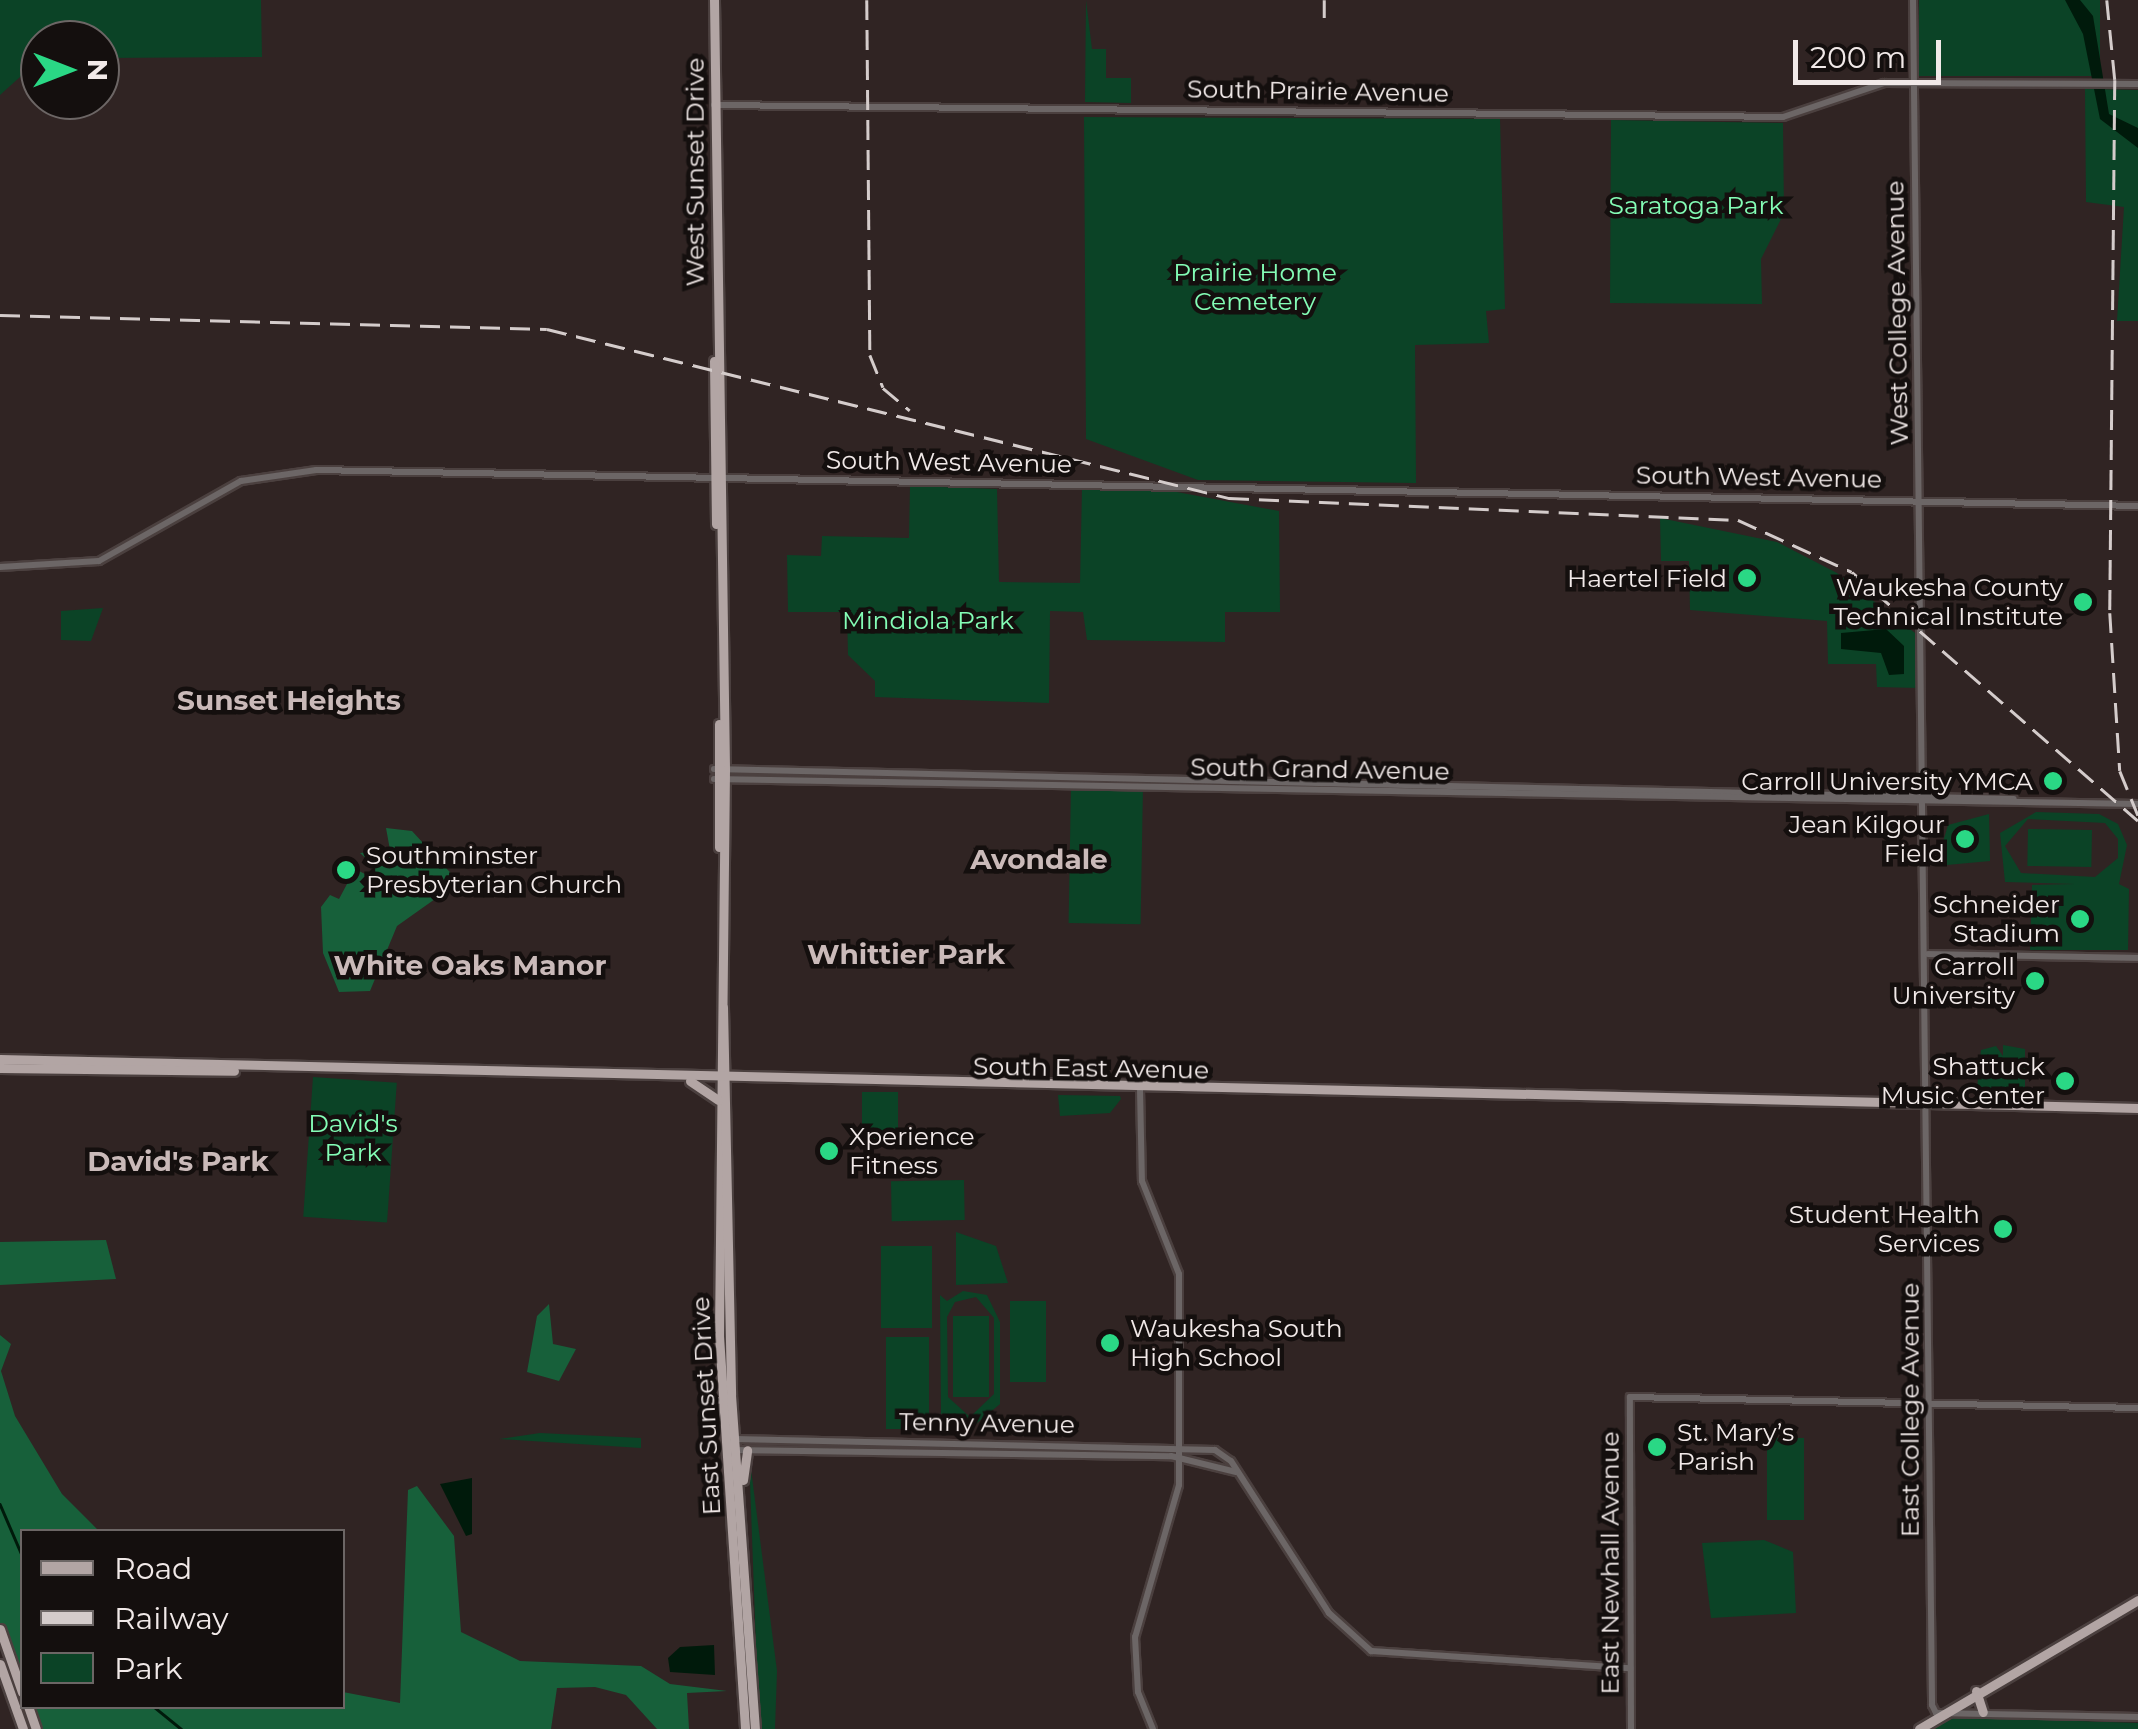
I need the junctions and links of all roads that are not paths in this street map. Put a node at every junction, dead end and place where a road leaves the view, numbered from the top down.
1 (714, 0) edge
2 (1913, 0) edge
3 (1913, 82) junction
4 (2138, 84) edge
5 (714, 105) junction
6 (716, 477) junction
7 (1920, 500) junction
8 (2138, 506) edge
9 (0, 567) edge
10 (719, 774) junction
11 (1925, 798) junction
12 (2138, 804) edge
13 (1928, 954) junction
14 (2138, 958) edge
15 (722, 1004) junction
16 (719, 1042) junction
17 (0, 1058) edge
18 (0, 1068) edge
19 (252, 1070) junction
20 (688, 1079) junction
21 (700, 1079) junction
22 (723, 1080) junction
23 (740, 1081) junction
24 (1140, 1089) junction
25 (723, 1105) junction
26 (1930, 1105) junction
27 (2138, 1108) edge
28 (721, 1388) junction
29 (1930, 1404) junction
30 (2138, 1408) edge
31 (710, 1438) dead end
32 (734, 1445) junction
33 (1180, 1447) junction
34 (1181, 1458) junction
35 (1237, 1473) junction
36 (2138, 1600) edge
37 (746, 1624) junction
38 (0, 1629) edge
39 (5, 1652) edge
40 (0, 1664) edge
41 (1630, 1668) junction
42 (20, 1687) edge
43 (1976, 1691) junction
44 (1983, 1712) junction
45 (1936, 1714) junction
46 (2138, 1717) edge
47 (23, 1729) edge
48 (745, 1729) edge
49 (755, 1729) edge
50 (1153, 1729) edge
51 (1631, 1729) edge
52 (1919, 1729) edge

1 - 5 main road, West Sunset Drive
2 - 3 street, West College Avenue
3 - 4 street, South Prairie Avenue
3 - 5 street, South Prairie Avenue
3 - 7 street, West College Avenue
5 - 6 main road, West Sunset Drive
6 - 7 street, South West Avenue
6 - 9 street, South West Avenue
6 - 10 main road, West Sunset Drive
7 - 8 street, South West Avenue
7 - 11 street, West College Avenue
10 - 11 street, South Grand Avenue
10 - 15 main road, West Sunset Drive
11 - 12 street, South Grand Avenue
11 - 13 street, West College Avenue
13 - 14 street
13 - 26 street, West College Avenue
15 - 16 main road, West Sunset Drive
15 - 22 main road, West Sunset Drive
16 - 21 main road
16 - 22 main road, West Sunset Drive
17 - 19 main road, South East Avenue
18 - 19 main road, South East Avenue
19 - 20 main road, South East Avenue
20 - 21 main road, South East Avenue
20 - 25 main road
21 - 22 main road, South East Avenue
22 - 23 main road, South East Avenue
22 - 25 main road, East Sunset Drive
23 - 24 main road, South East Avenue
23 - 25 main road
24 - 26 main road, South East Avenue
24 - 33 street
25 - 28 main road, East Sunset Drive
25 - 32 main road, East Sunset Drive
26 - 27 main road, South East Avenue
26 - 29 street, East College Avenue
28 - 31 main road
28 - 32 main road, East Sunset Drive
29 - 30 street
29 - 41 street, East Newhall Avenue
29 - 45 street, East College Avenue
32 - 33 street, Tenny Avenue
32 - 34 street, Tenny Avenue
32 - 37 main road, East Sunset Drive
32 - 37 main road, East Sunset Drive
33 - 34 street
33 - 35 street, Tenny Avenue
34 - 35 street, Tenny Avenue
34 - 50 street
35 - 41 street, Tenny Avenue
36 - 43 main road
37 - 48 main road, East Sunset Drive
37 - 49 main road, East Sunset Drive
38 - 39 main road
39 - 42 main road
40 - 47 main road
41 - 51 street, East Newhall Avenue
43 - 44 main road
43 - 45 main road
44 - 45 street
44 - 46 street
45 - 52 main road

